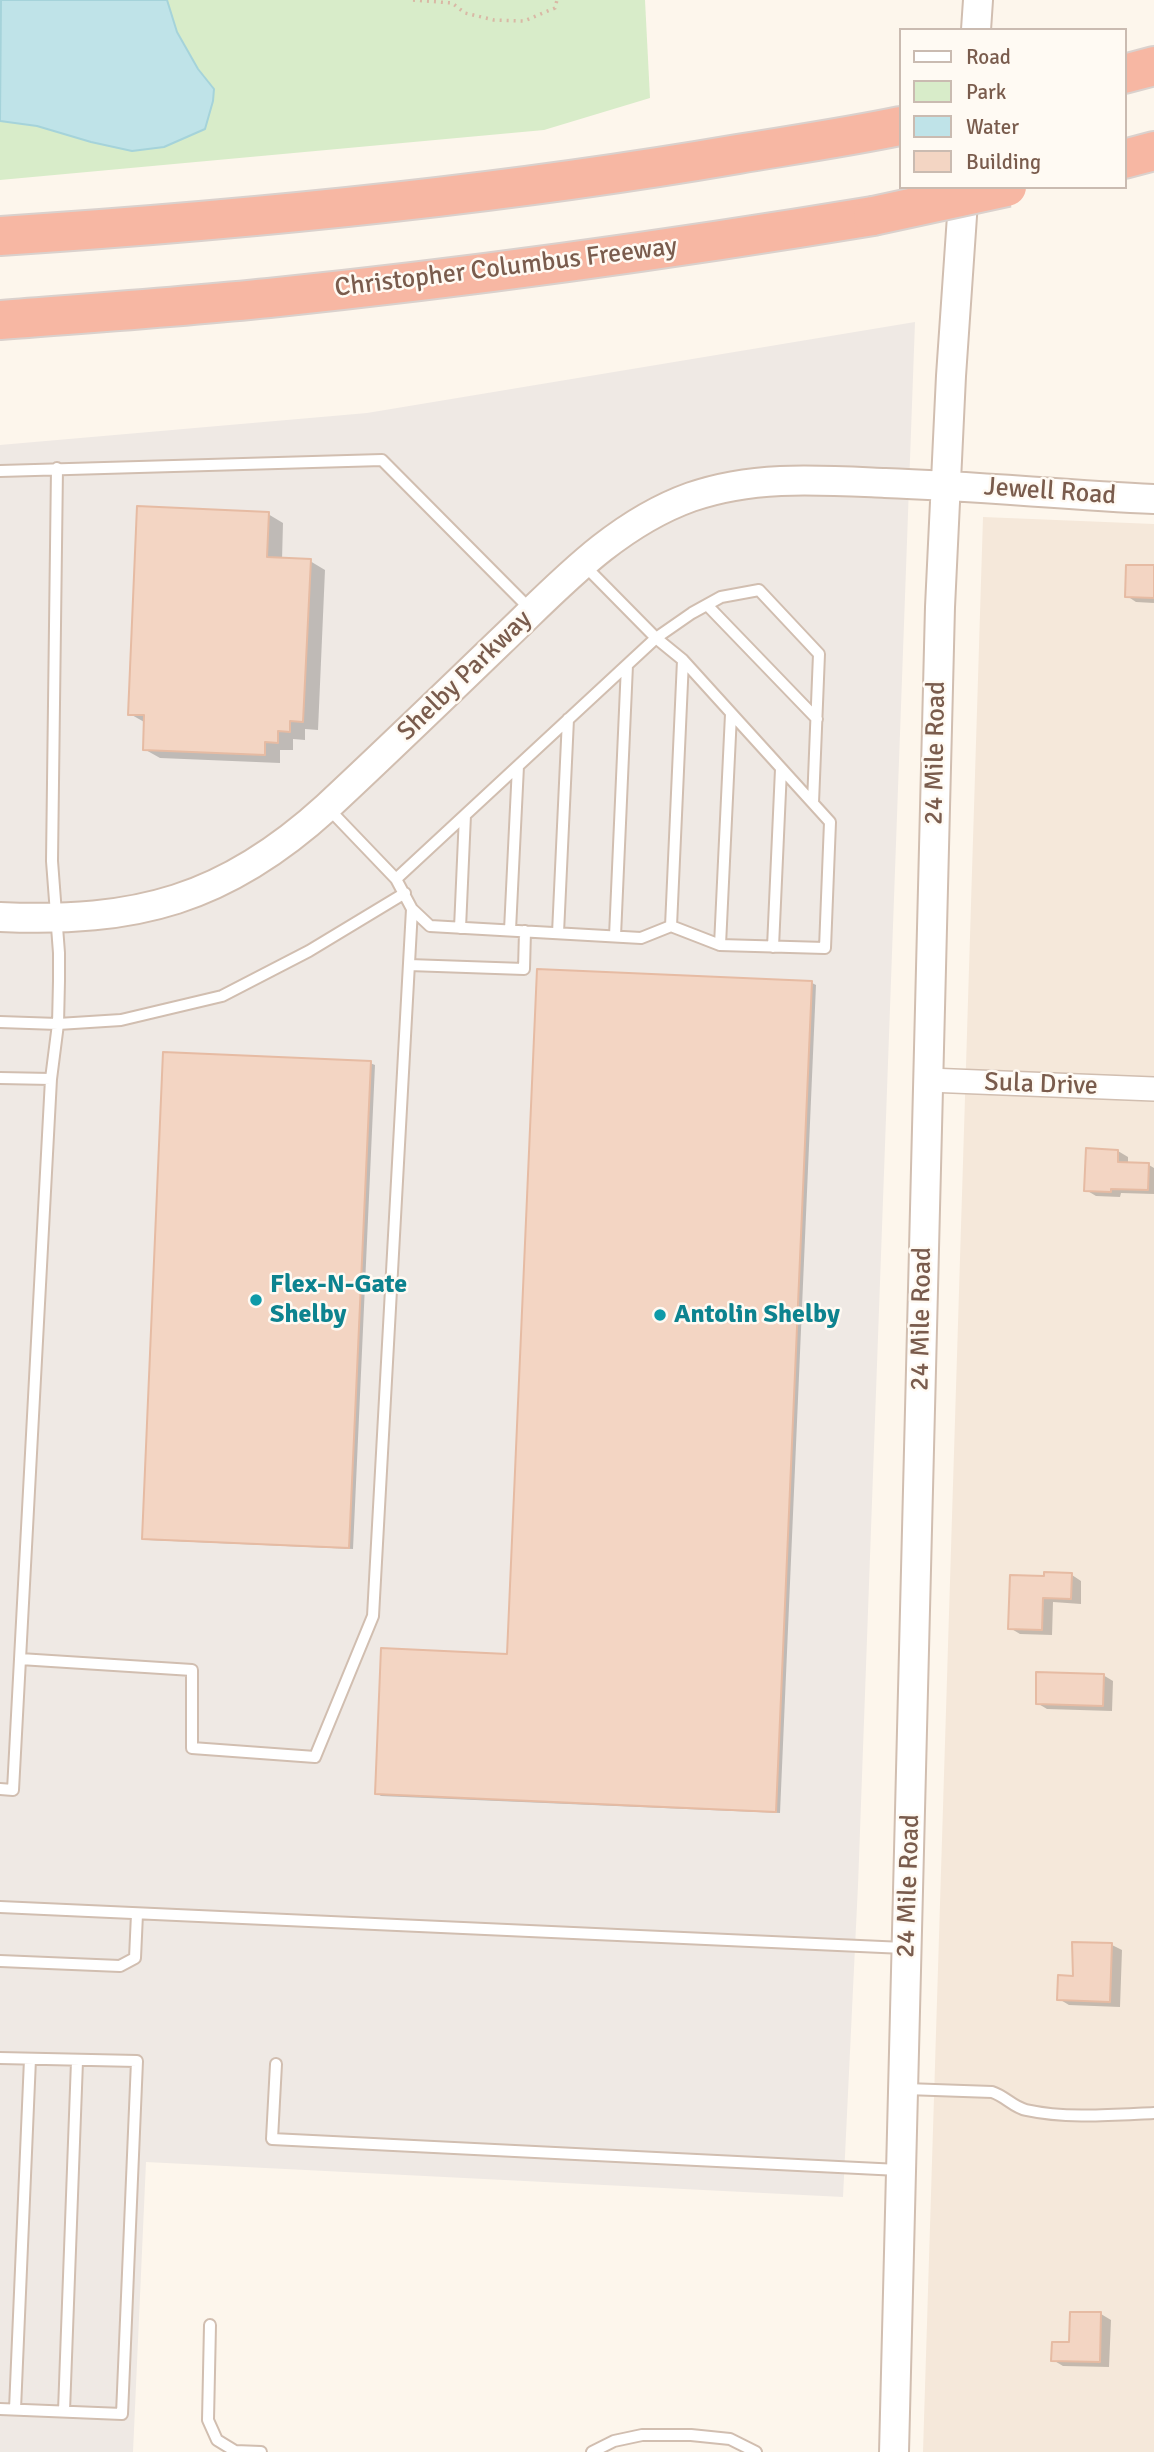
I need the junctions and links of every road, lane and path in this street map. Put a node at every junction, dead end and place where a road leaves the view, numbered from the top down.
1 (413, 0) edge
2 (557, 0) edge
3 (978, 0) edge
4 (976, 28) edge
5 (1154, 66) edge
6 (1126, 73) edge
7 (893, 127) edge
8 (1154, 151) edge
9 (1126, 158) edge
10 (964, 189) edge
11 (998, 189) edge
12 (0, 236) edge
13 (0, 320) edge
14 (57, 468) junction
15 (0, 471) edge
16 (946, 485) junction
17 (1154, 499) edge
18 (582, 563) junction
19 (707, 605) junction
20 (532, 611) junction
21 (656, 638) junction
22 (683, 660) junction
23 (626, 665) junction
24 (732, 714) junction
25 (568, 719) junction
26 (817, 719) junction
27 (518, 766) junction
28 (781, 769) junction
29 (813, 803) junction
30 (327, 807) junction
31 (465, 815) junction
32 (396, 879) junction
33 (405, 893) junction
34 (412, 909) junction
35 (0, 917) edge
36 (56, 918) junction
37 (671, 926) junction
38 (460, 928) junction
39 (510, 930) junction
40 (525, 931) junction
41 (558, 933) junction
42 (615, 936) junction
43 (720, 945) junction
44 (773, 947) junction
45 (409, 965) junction
46 (0, 1022) edge
47 (58, 1024) junction
48 (0, 1077) edge
49 (51, 1079) junction
50 (928, 1080) junction
51 (1154, 1089) edge
52 (20, 1659) junction
53 (0, 1789) edge
54 (0, 1907) edge
55 (137, 1914) junction
56 (907, 1948) junction
57 (0, 1961) edge
58 (0, 2058) edge
59 (30, 2059) junction
60 (77, 2060) junction
61 (276, 2064) dead end
62 (903, 2088) junction
63 (1154, 2113) edge
64 (901, 2170) junction
65 (210, 2326) dead end
66 (0, 2409) edge
67 (15, 2409) junction
68 (64, 2411) junction
69 (261, 2452) edge
70 (592, 2452) edge
71 (757, 2452) edge
72 (894, 2452) edge

1 - 2 path
3 - 4 street
5 - 6 highway
7 - 12 highway
8 - 9 highway
10 - 16 street, 24 Mile Road
11 - 13 highway, Christopher Columbus Freeway, bridge
14 - 15 lane
14 - 20 lane
14 - 36 lane
16 - 17 street, Jewell Road
16 - 18 street, Shelby Parkway
16 - 50 street, 24 Mile Road
18 - 20 street, Shelby Parkway
18 - 21 lane
19 - 21 lane
19 - 26 lane
19 - 26 lane
20 - 30 street, Shelby Parkway
21 - 22 lane
21 - 23 lane
22 - 24 lane
22 - 37 lane
23 - 25 lane
23 - 42 lane
24 - 28 lane
24 - 43 lane
25 - 27 lane
25 - 41 lane
26 - 29 lane
27 - 31 lane
27 - 39 lane
28 - 29 lane
28 - 44 lane
29 - 44 lane
30 - 32 lane
30 - 36 street, Shelby Parkway
31 - 32 lane
31 - 38 lane
32 - 33 lane
33 - 34 lane
33 - 47 lane
34 - 38 lane
34 - 45 lane
35 - 36 street, Shelby Parkway
36 - 47 lane
37 - 42 lane
37 - 43 lane
38 - 39 lane
39 - 40 lane
40 - 41 lane
40 - 45 lane
41 - 42 lane
43 - 44 lane
45 - 52 lane
46 - 47 lane
47 - 49 lane
48 - 49 lane
49 - 52 lane
50 - 51 street, Sula Drive
50 - 56 street, 24 Mile Road
52 - 53 lane
54 - 55 lane
55 - 56 lane
55 - 57 lane
56 - 62 street, 24 Mile Road
58 - 59 lane
59 - 60 lane
59 - 67 lane
60 - 68 lane
60 - 68 lane
61 - 64 lane
62 - 63 lane
62 - 64 street, 24 Mile Road
64 - 72 street, 24 Mile Road
65 - 69 lane
66 - 67 lane
67 - 68 lane
70 - 71 lane

